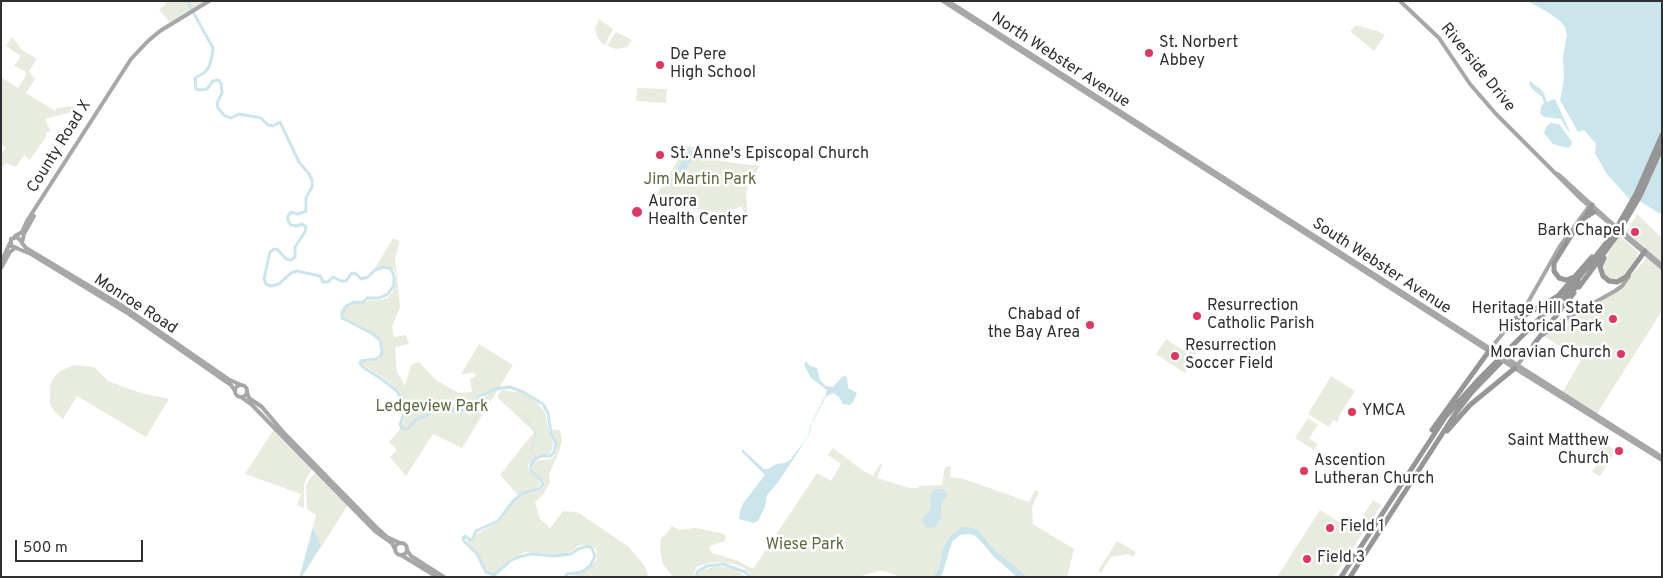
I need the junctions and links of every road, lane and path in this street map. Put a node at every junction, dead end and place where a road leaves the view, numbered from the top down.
1 (209, 1) edge
2 (943, 1) edge
3 (948, 1) edge
4 (1400, 1) edge
5 (1662, 135) edge
6 (1165, 141) junction
7 (1662, 147) edge
8 (1592, 208) junction
9 (36, 209) junction
10 (15, 236) junction
11 (1613, 237) junction
12 (10, 243) junction
13 (22, 243) junction
14 (15, 248) junction
15 (1644, 254) junction
16 (1, 262) edge
17 (1597, 262) junction
18 (1362, 267) junction
19 (1662, 267) edge
20 (1, 268) edge
21 (1580, 271) junction
22 (1510, 324) junction
23 (1534, 344) junction
24 (1489, 350) junction
25 (1522, 360) junction
26 (1516, 367) junction
27 (1526, 371) junction
28 (241, 385) junction
29 (235, 391) junction
30 (247, 392) junction
31 (241, 397) junction
32 (1429, 453) junction
33 (1662, 459) edge
34 (1415, 463) junction
35 (400, 543) junction
36 (395, 549) junction
37 (407, 550) junction
38 (402, 555) junction
39 (437, 577) edge
40 (444, 577) edge
41 (1342, 577) edge
42 (1350, 577) edge

1 - 9 main road, County Road X
2 - 6 main road, North Webster Avenue
3 - 6 main road, North Webster Avenue
4 - 8 main road, Riverside Drive
5 - 11 highway, bridge
6 - 18 main road, South Webster Avenue
7 - 11 highway, bridge
8 - 15 main road, Riverside Drive
8 - 21 highway
8 - 22 main road
9 - 10 main road, County Road X
9 - 13 main road, County Road X
10 - 12 main road
10 - 13 main road
11 - 15 highway
11 - 17 highway
11 - 21 highway
11 - 34 highway
12 - 14 main road
12 - 16 main road
13 - 14 main road
13 - 28 main road, Monroe Road
14 - 20 main road
14 - 29 main road, Monroe Road
15 - 19 main road, Riverside Drive
15 - 23 main road
17 - 23 highway
17 - 32 highway
18 - 24 main road, South Webster Avenue
18 - 24 main road, South Webster Avenue
21 - 22 highway
22 - 24 main road
23 - 25 main road
24 - 26 main road, South Webster Avenue, bridge
24 - 34 highway
25 - 26 main road
25 - 27 main road
26 - 27 main road, South Webster Avenue
26 - 32 highway
26 - 33 main road, South Webster Avenue
27 - 33 main road, South Webster Avenue
28 - 29 main road
28 - 30 main road
29 - 31 main road
30 - 31 main road
30 - 35 main road
31 - 36 main road
32 - 42 highway
34 - 41 highway
35 - 36 main road
35 - 37 main road
36 - 38 main road
37 - 38 main road
37 - 40 main road
38 - 39 main road

